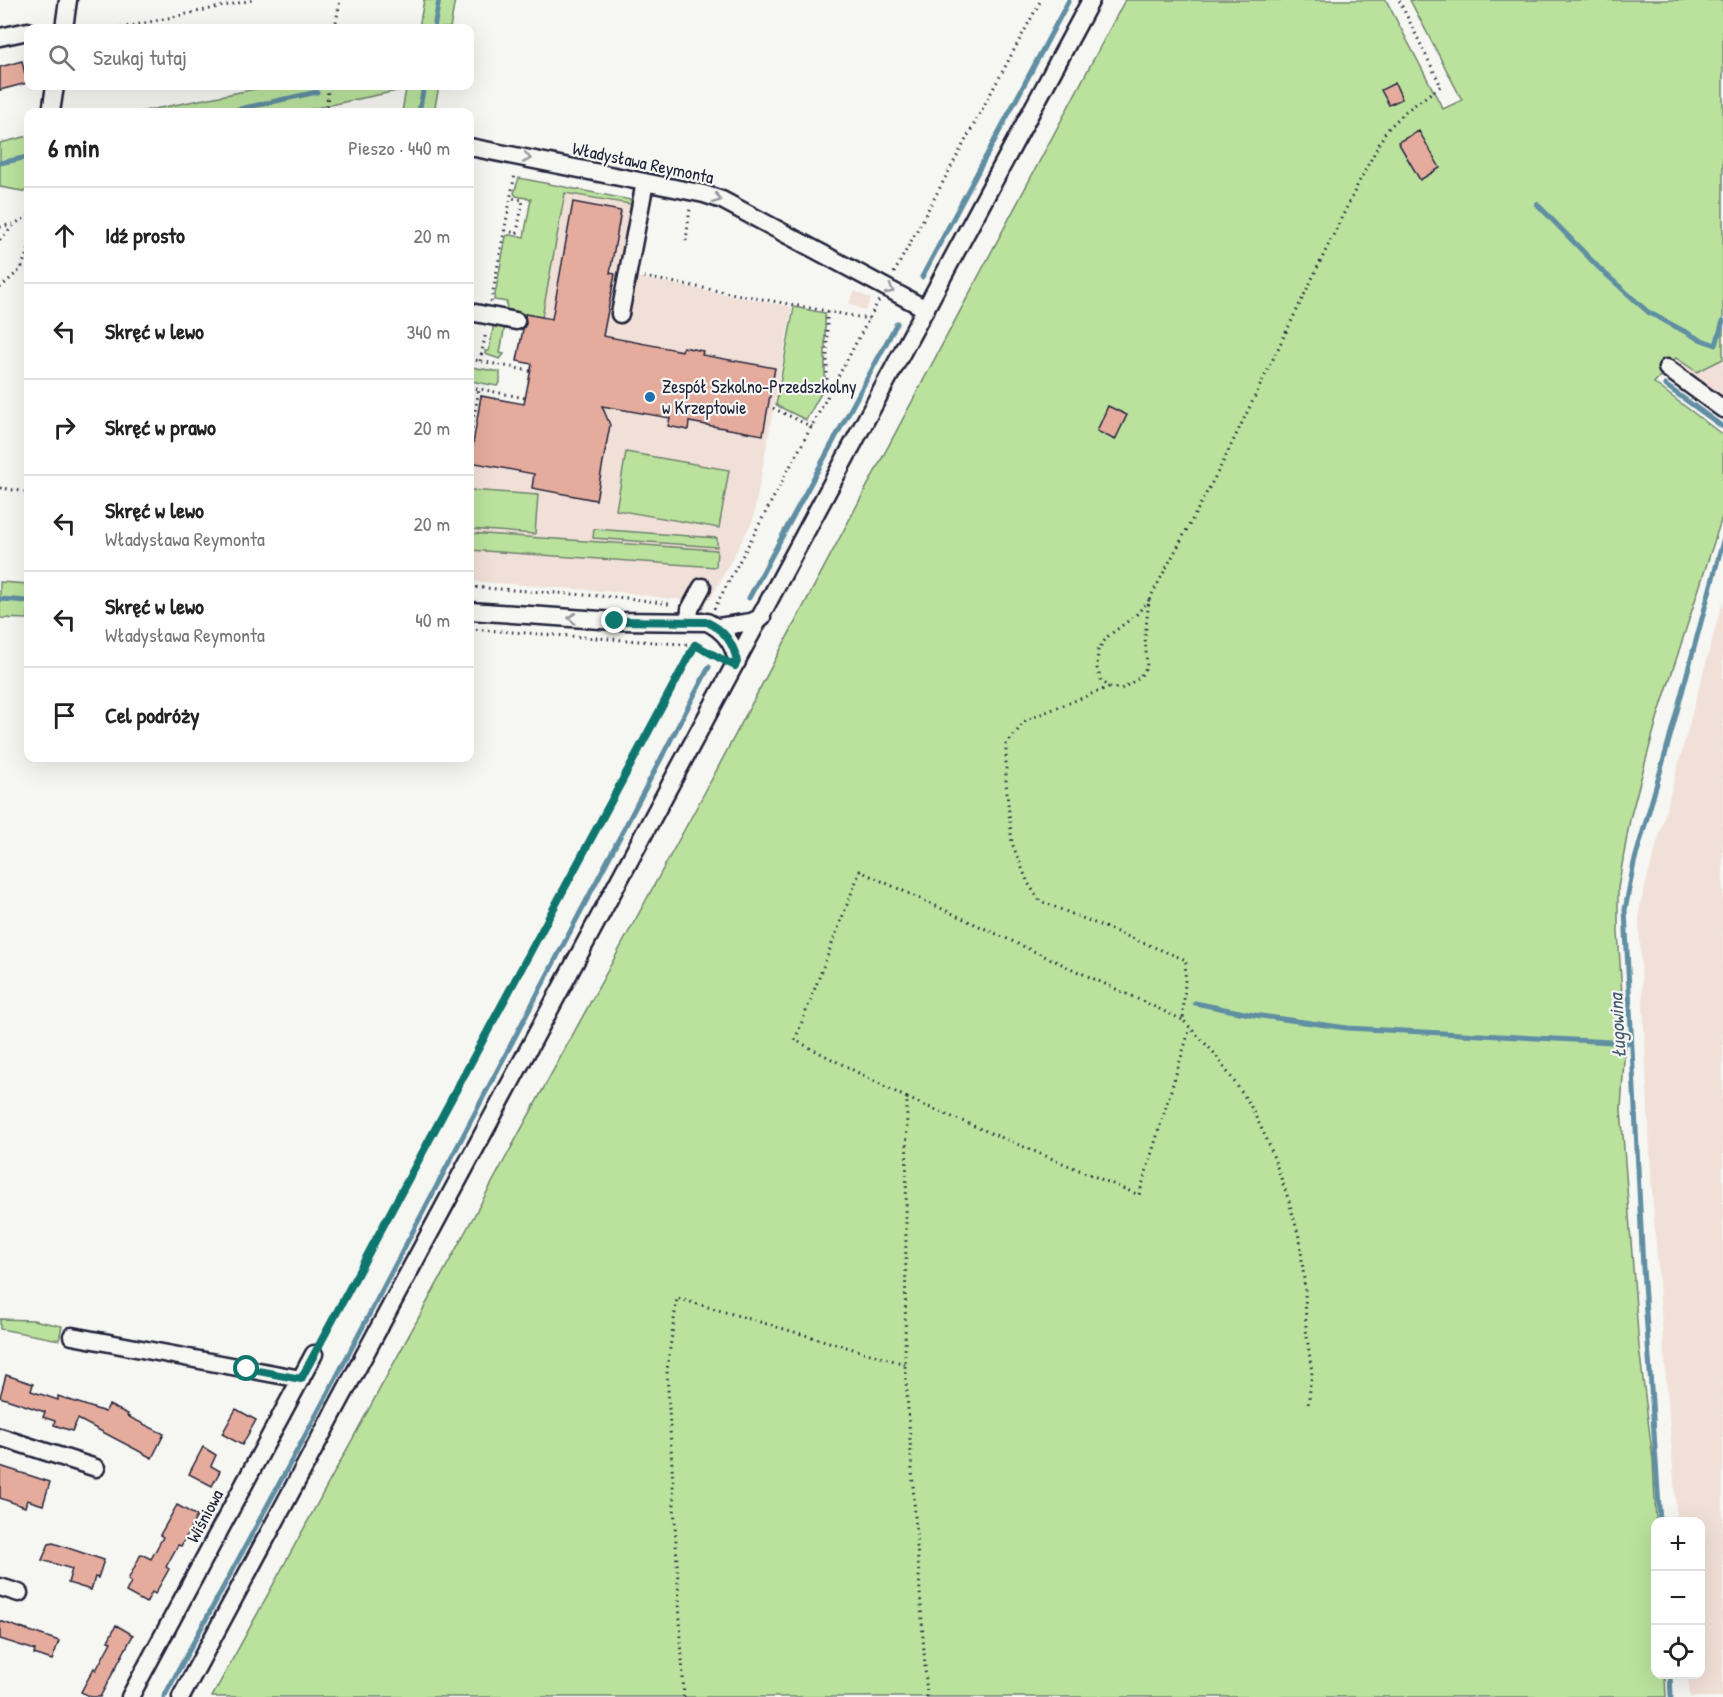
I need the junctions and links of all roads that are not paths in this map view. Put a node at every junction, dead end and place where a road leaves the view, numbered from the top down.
1 (68, 0) edge
2 (1091, 0) edge
3 (65, 24) edge
4 (24, 32) edge
5 (0, 37) edge
6 (54, 90) edge
7 (52, 108) edge
8 (474, 148) edge
9 (645, 182) junction
10 (926, 309) junction
11 (474, 313) edge
12 (620, 314) dead end
13 (516, 321) dead end
14 (1667, 368) dead end
15 (1723, 408) edge
16 (702, 587) dead end
17 (474, 611) edge
18 (762, 617) junction
19 (715, 620) junction
20 (695, 628) junction
21 (736, 664) junction
22 (72, 1336) dead end
23 (314, 1354) road end
24 (301, 1379) junction
25 (0, 1437) edge
26 (96, 1468) dead end
27 (0, 1587) edge
28 (19, 1593) dead end
29 (130, 1697) edge
30 (181, 1697) edge

1 - 3 street
2 - 10 street
4 - 5 street
6 - 7 street
8 -> 9 street, Władysława Reymonta
9 -> 10 street, Władysława Reymonta
9 - 12 street
10 - 18 street
11 - 13 street
14 - 15 street
16 - 20 street
20 -> 17 street
18 - 19 street
18 - 21 street
19 - 20 street
19 - 21 street
21 - 30 street
22 - 24 street
23 - 24 street, Wiśniowa
24 - 29 street, Wiśniowa
25 - 26 street
27 - 28 street

